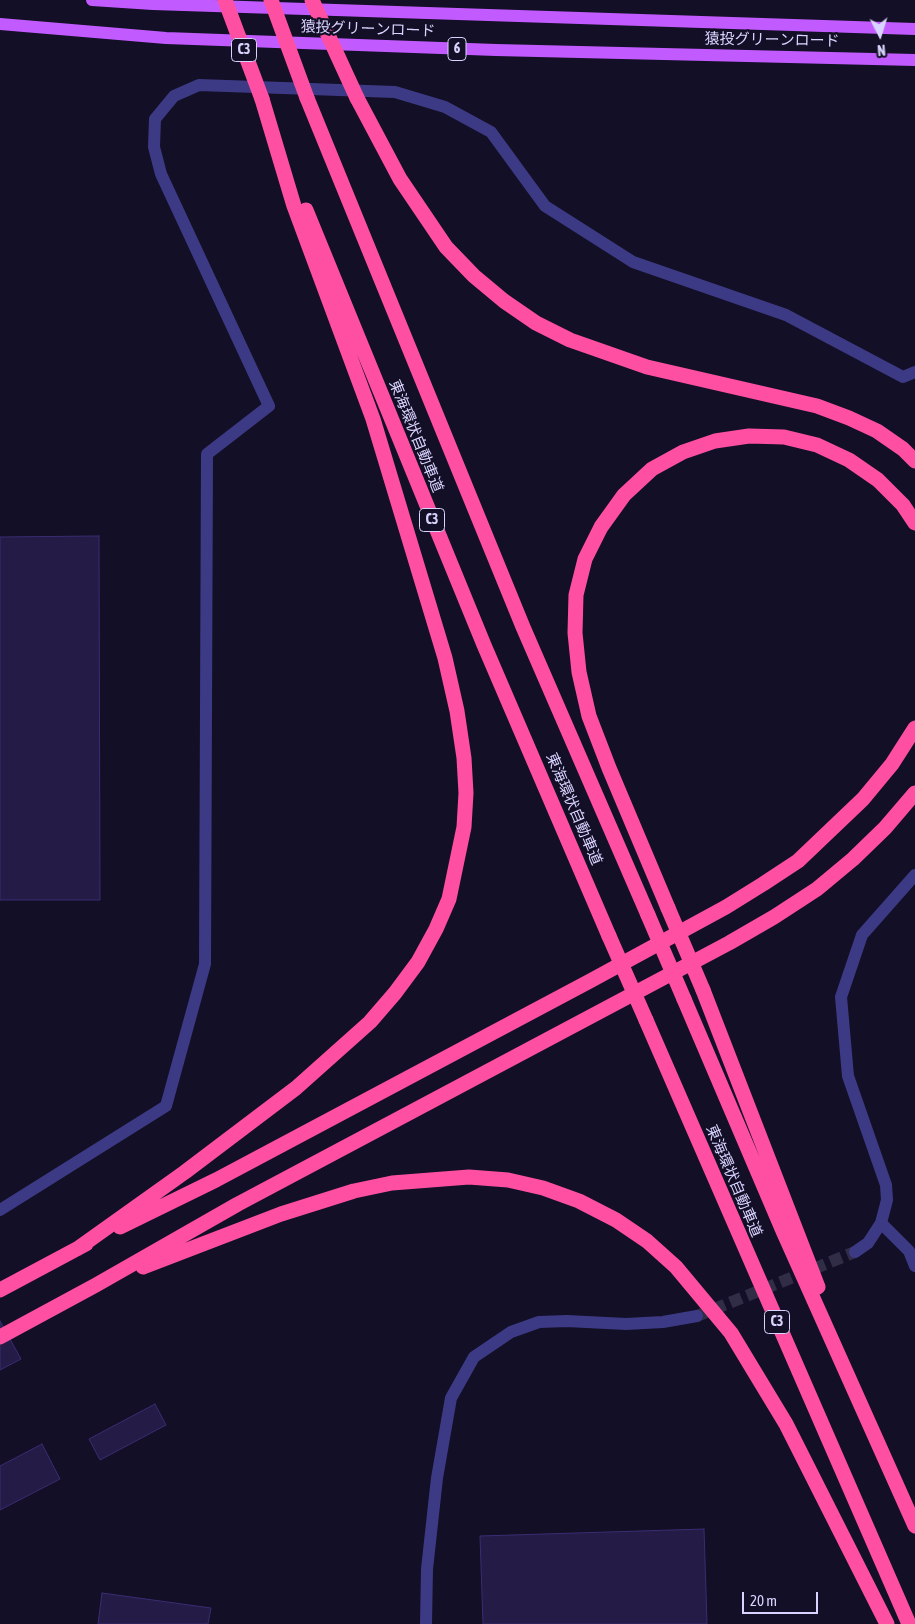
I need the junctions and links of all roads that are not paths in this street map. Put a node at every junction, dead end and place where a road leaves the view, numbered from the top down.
1 (92, 0) edge
2 (225, 0) edge
3 (271, 0) edge
4 (312, 0) edge
5 (0, 24) edge
6 (915, 29) edge
7 (915, 60) edge
8 (262, 100) junction
9 (915, 372) edge
10 (915, 461) edge
11 (915, 523) edge
12 (915, 728) edge
13 (915, 793) edge
14 (915, 875) edge
15 (0, 1210) edge
16 (882, 1224) junction
17 (77, 1248) junction
18 (855, 1252) tunnel mouth
19 (915, 1266) edge
20 (96, 1285) junction
21 (0, 1290) edge
22 (696, 1316) tunnel mouth
23 (0, 1337) edge
24 (851, 1383) junction
25 (915, 1526) edge
26 (426, 1624) edge
27 (887, 1624) edge
28 (909, 1624) edge

1 - 6 main road, 猿投グリーンロード / 6
2 - 8 highway, 東海環状自動車道 / C3, bridge
3 - 24 highway, 東海環状自動車道, bridge
4 - 10 highway, bridge
5 - 7 main road, 猿投グリーンロード / 6
8 - 17 highway
8 - 28 highway, 東海環状自動車道 / C3, bridge
9 - 15 street
11 - 24 highway, bridge
12 - 17 highway
13 - 20 highway
14 - 16 street
16 - 18 street
16 - 19 street
17 - 21 highway
20 - 23 highway
20 - 27 highway
22 - 26 street
24 - 25 highway, 東海環状自動車道

